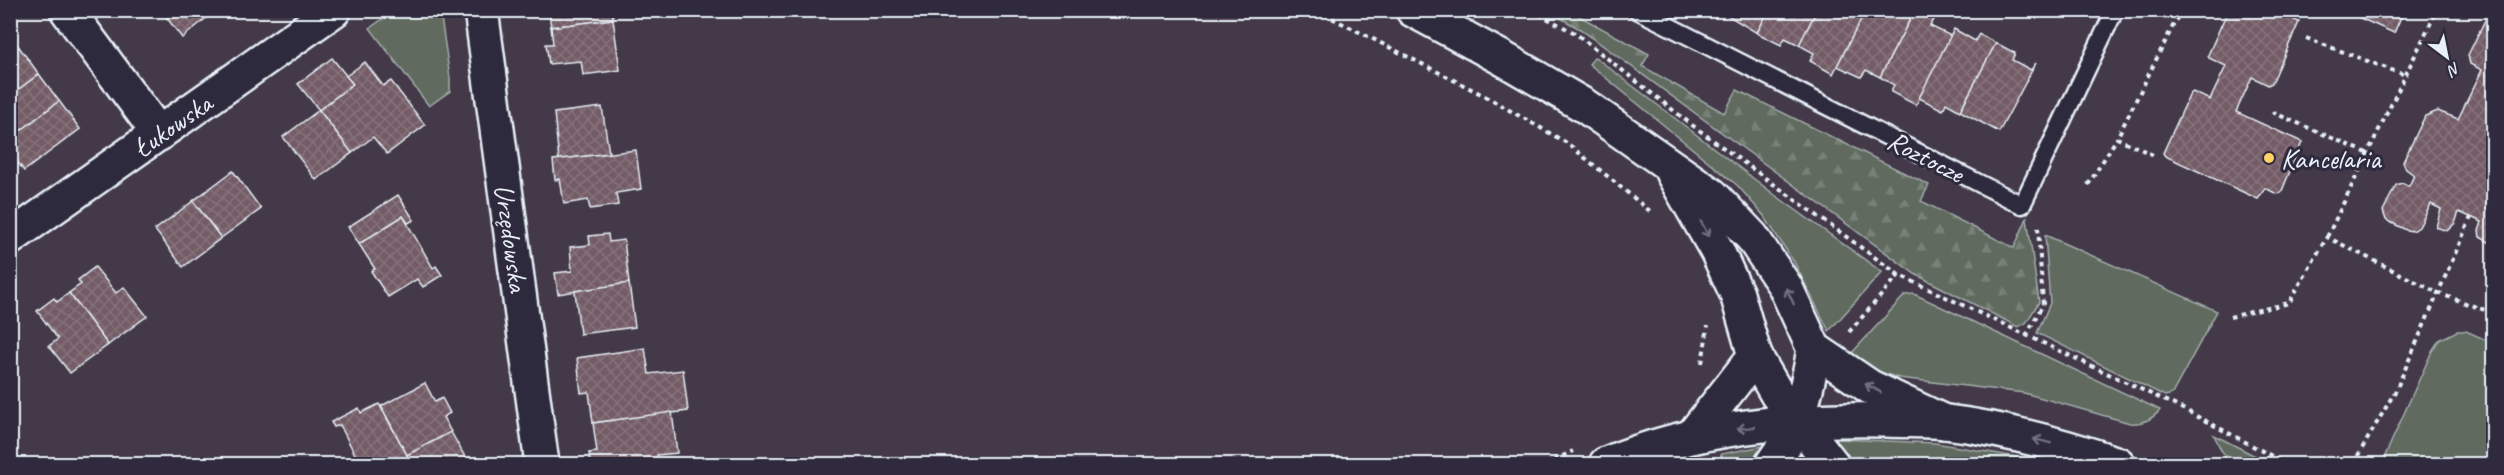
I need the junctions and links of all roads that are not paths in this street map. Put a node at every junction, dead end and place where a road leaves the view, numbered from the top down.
1 (67, 10) edge
2 (334, 10) edge
3 (481, 10) edge
4 (1413, 10) edge
5 (1637, 10) edge
6 (2115, 10) edge
7 (159, 134) junction
8 (1665, 160) junction
9 (10, 238) edge
10 (1814, 349) junction
11 (1755, 356) junction
12 (1798, 421) junction
13 (1944, 422) junction
14 (1694, 435) junction
15 (542, 465) edge
16 (1606, 465) edge
17 (1772, 465) edge
18 (1832, 465) edge
19 (2118, 465) edge

1 - 7 street
2 - 7 street, Łukowska
3 - 15 street, Urzędowska
4 - 8 street
5 - 6 lane, Roztocze
7 - 9 street, Łukowska
10 -> 8 street
8 -> 11 street
10 - 12 street
13 -> 10 street
11 - 12 street
11 - 14 street
12 - 13 street
12 -> 14 street
12 - 17 street
12 - 18 street
19 -> 13 street
14 - 16 street

